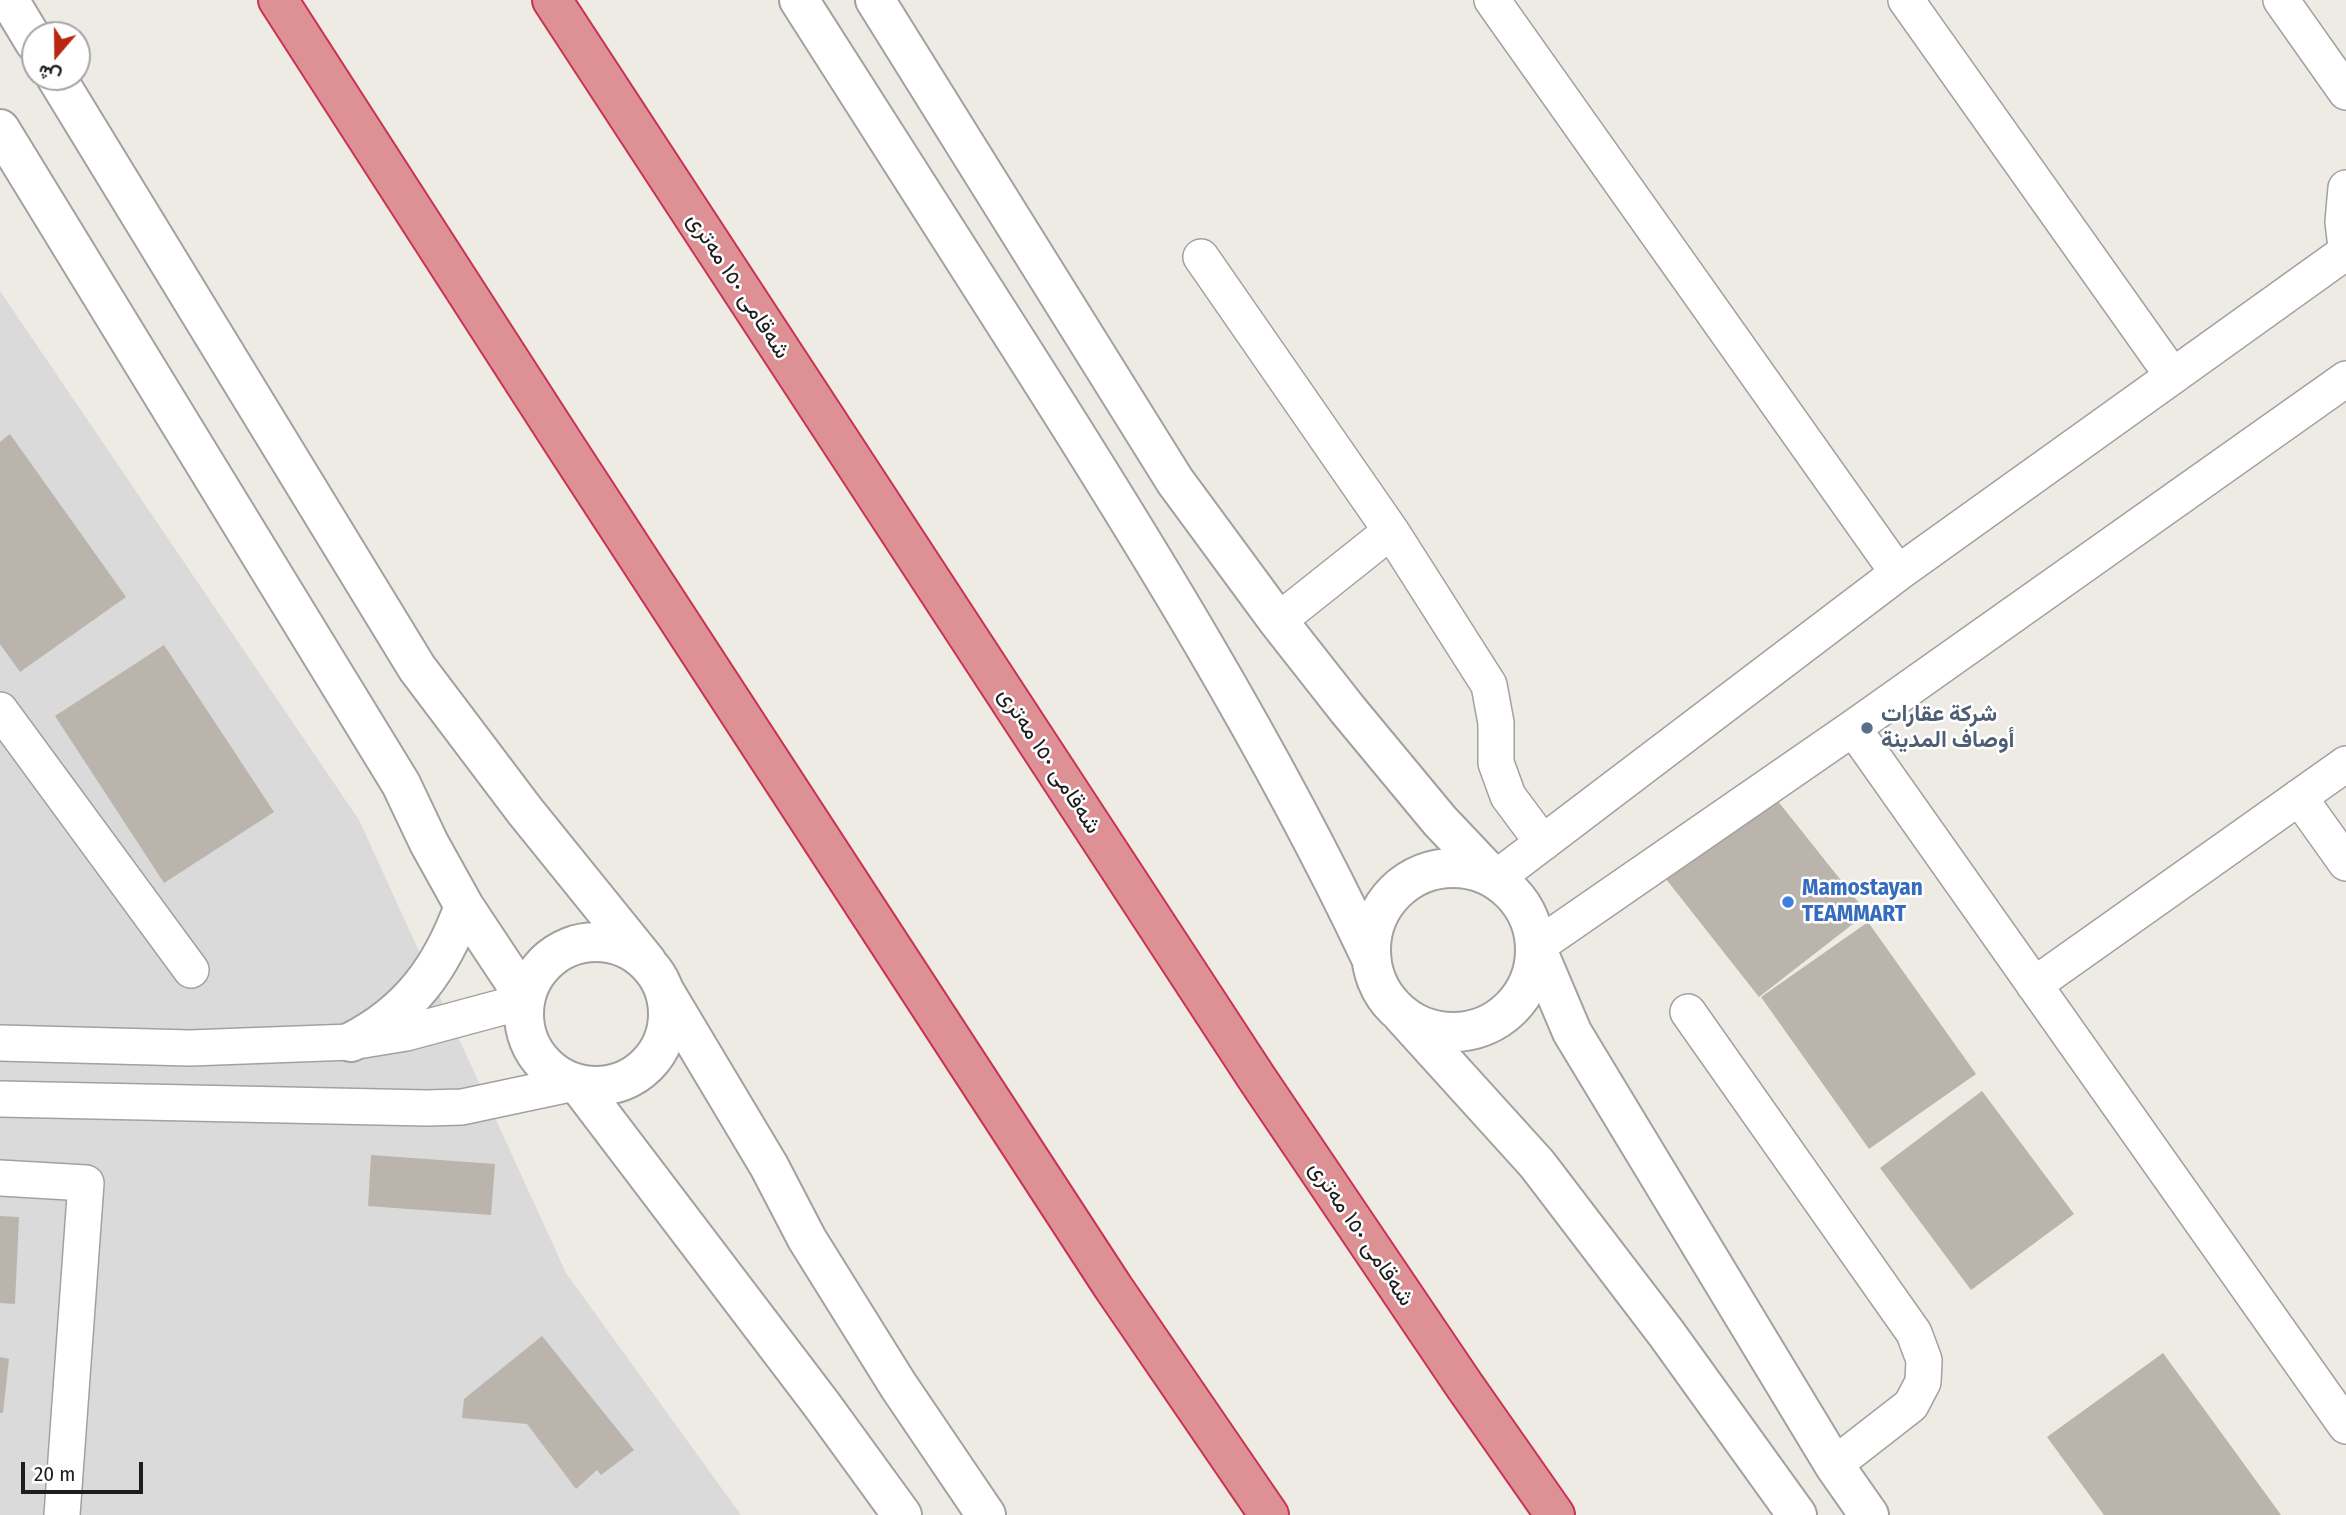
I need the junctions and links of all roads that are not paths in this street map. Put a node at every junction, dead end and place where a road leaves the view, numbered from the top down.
1 (9, 0) edge
2 (278, 0) edge
3 (552, 0) edge
4 (799, 0) edge
5 (875, 0) edge
6 (1492, 0) edge
7 (1906, 0) edge
8 (2281, 0) edge
9 (22, 21) edge
10 (65, 91) edge
11 (2346, 92) edge
12 (5, 149) edge
13 (2346, 188) edge
14 (2346, 249) edge
15 (1201, 257) dead end
16 (2172, 375) junction
17 (2346, 379) edge
18 (1391, 531) junction
19 (1898, 573) junction
20 (1278, 621) junction
21 (0, 710) edge
22 (1853, 728) junction
23 (2346, 764) edge
24 (2299, 797) junction
25 (1543, 843) junction
26 (2346, 863) edge
27 (1495, 879) junction
28 (464, 906) junction
29 (1536, 947) junction
30 (1370, 956) junction
31 (191, 970) dead end
32 (656, 977) junction
33 (2034, 985) junction
34 (525, 1000) junction
35 (1688, 1012) dead end
36 (1402, 1015) junction
37 (352, 1042) junction
38 (0, 1043) edge
39 (577, 1083) junction
40 (0, 1099) edge
41 (0, 1178) edge
42 (2346, 1426) edge
43 (1834, 1465) junction
44 (62, 1515) edge
45 (902, 1515) edge
46 (986, 1515) edge
47 (1269, 1515) edge
48 (1555, 1515) edge
49 (1797, 1515) edge
50 (1869, 1515) edge

1 - 9 street
2 - 47 highway
3 - 48 highway, شەقامی ١٥٠ مەتری
4 - 30 street
5 - 20 street
6 - 19 street
7 - 16 street
8 - 11 street
10 - 32 street
12 - 28 street
13 - 14 street
14 - 16 street
15 - 18 street
16 - 19 street
17 - 22 street
18 - 20 street
18 - 25 street
19 - 25 street
20 - 27 street
21 - 31 street
22 - 29 street
22 - 33 street
23 - 24 street
24 - 26 street
24 - 33 street
25 - 27 street
27 - 29 street
27 - 30 street
28 - 34 street
28 - 37 street
29 - 36 street
29 - 43 street
30 - 36 street
32 - 34 street
32 - 39 street
32 - 46 street
33 - 42 street
34 - 37 street
34 - 39 street
35 - 43 street
36 - 49 street
37 - 38 street
39 - 40 street
39 - 45 street
41 - 44 street
43 - 50 street

